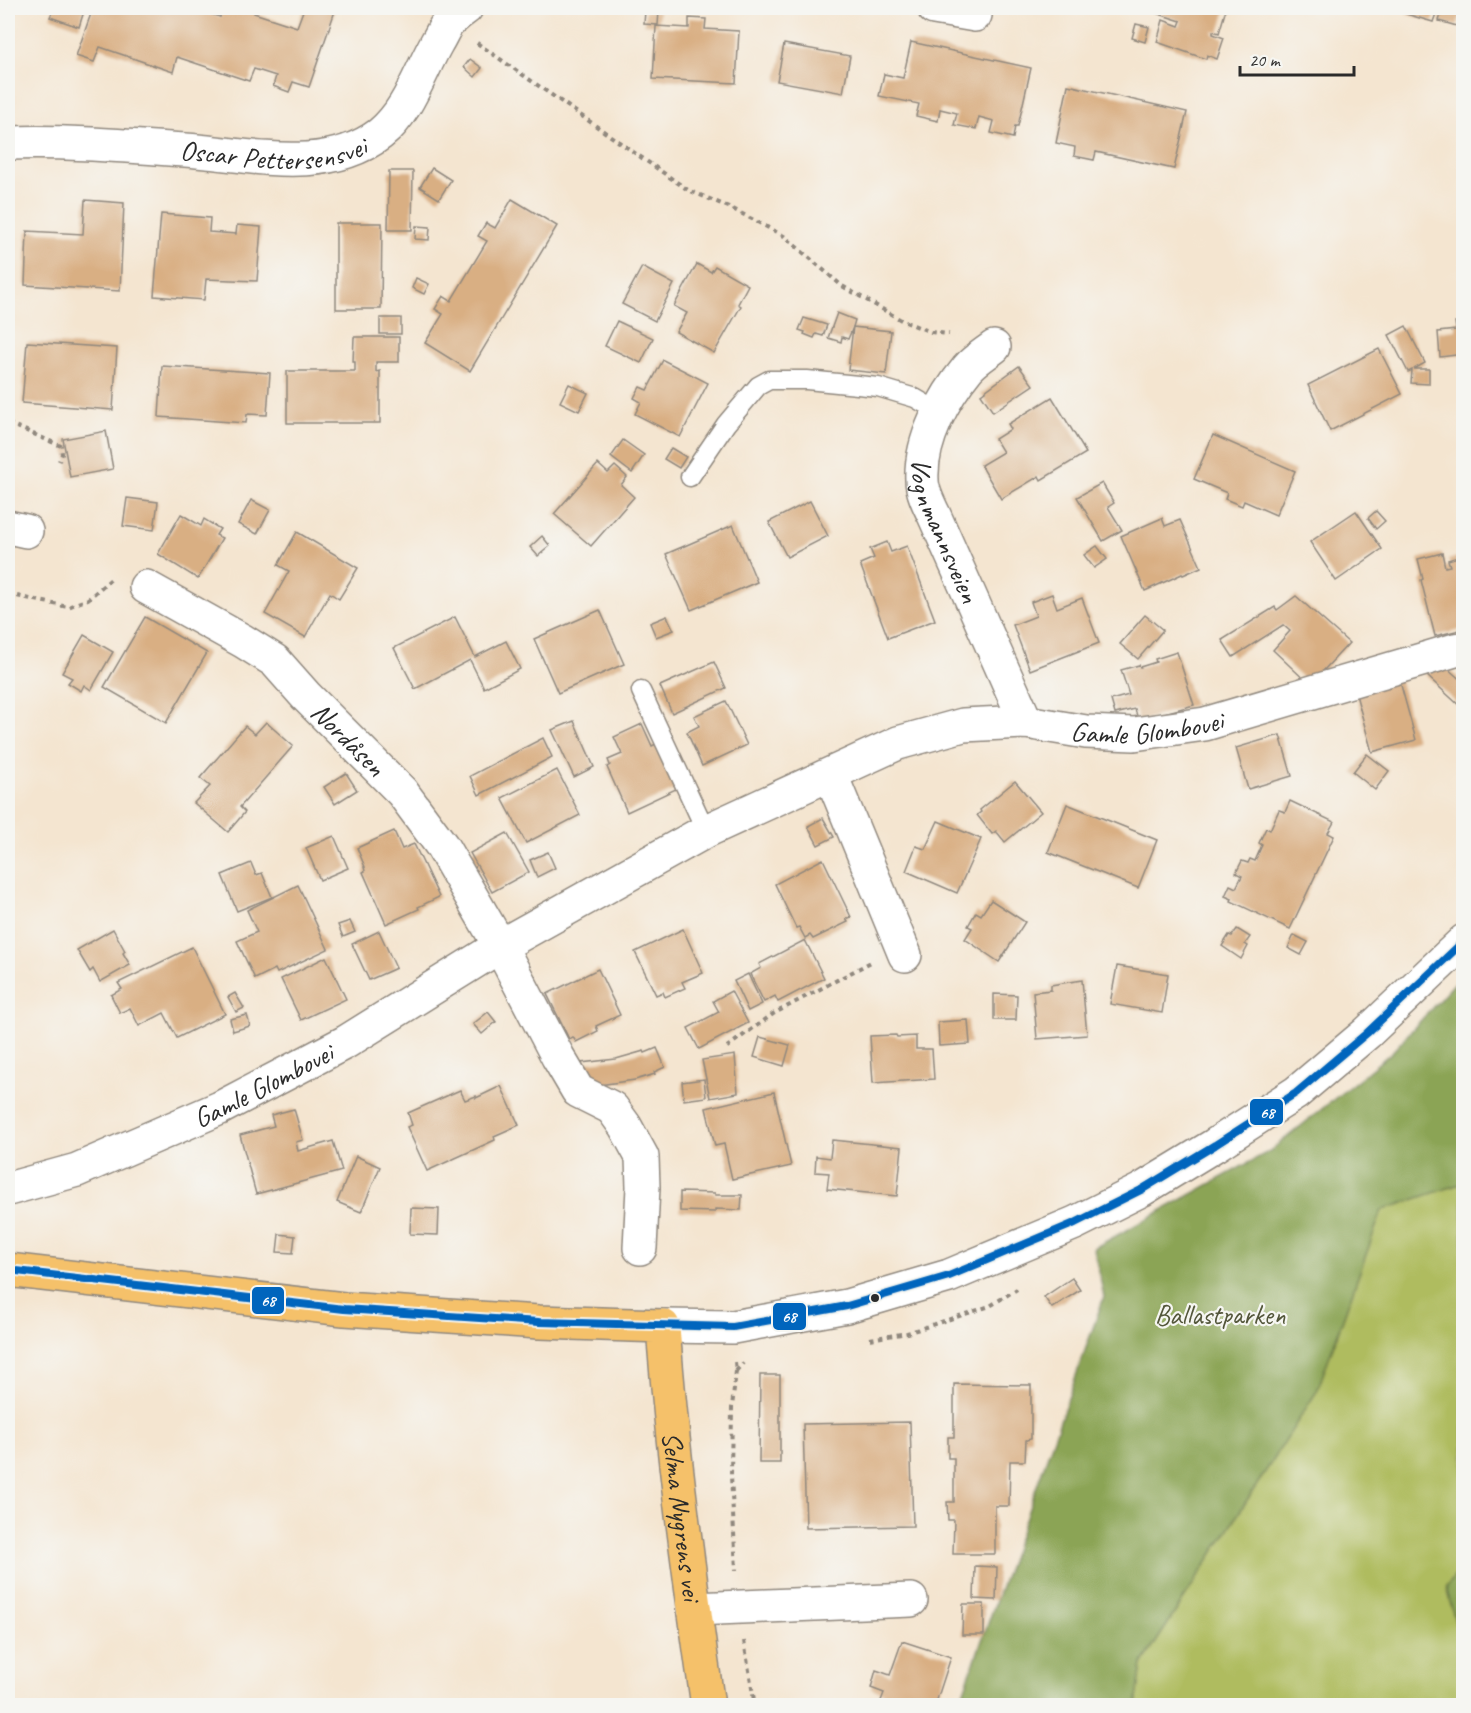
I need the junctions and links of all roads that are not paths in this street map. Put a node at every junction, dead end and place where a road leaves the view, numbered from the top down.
1 (934, 8) edge
2 (457, 15) edge
3 (975, 15) dead end
4 (8, 143) edge
5 (993, 347) road end
6 (939, 412) junction
7 (690, 477) dead end
8 (146, 587) road end
9 (1464, 649) edge
10 (641, 691) dead end
11 (1026, 722) junction
12 (831, 775) junction
13 (706, 831) junction
14 (1464, 941) edge
15 (500, 946) junction
16 (902, 948) road end
17 (8, 1189) edge
18 (640, 1248) dead end
19 (8, 1270) edge
20 (663, 1326) junction
21 (910, 1600) dead end
22 (694, 1609) junction
23 (708, 1706) edge

1 - 3 street
2 - 4 street, Oscar Pettersensvei
5 - 6 street, Vognmannsveien
6 - 7 lane
6 - 11 street, Vognmannsveien
8 - 15 street, Nordåsen
9 - 11 street, Gamle Glombovei
10 - 13 lane
11 - 12 street, Gamle Glombovei
12 - 13 street, Gamle Glombovei
12 - 16 street
13 - 15 street, Gamle Glombovei
14 - 20 street
15 - 17 street, Gamle Glombovei
15 - 18 street
19 - 20 main road
20 - 22 main road, Selma Nygrens vei
21 - 22 street
22 - 23 main road, Selma Nygrens vei

